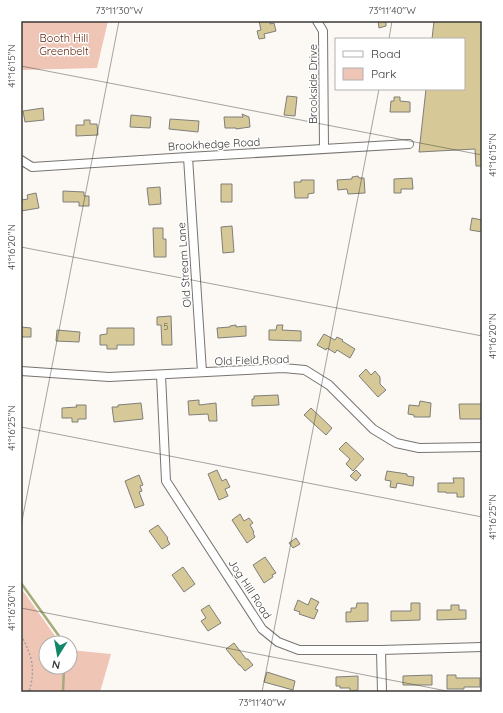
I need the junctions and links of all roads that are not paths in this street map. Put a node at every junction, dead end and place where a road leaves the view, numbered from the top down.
1 (317, 21) edge
2 (409, 144) dead end
3 (324, 149) junction
4 (188, 157) junction
5 (21, 160) edge
6 (21, 371) edge
7 (202, 372) junction
8 (161, 375) junction
9 (482, 447) edge
10 (482, 647) edge
11 (381, 650) junction
12 (382, 692) edge

1 - 3 street, Brookside Drive
2 - 3 street, Brookhedge Road
3 - 4 street, Brookhedge Road
4 - 5 street, Brookhedge Road
4 - 7 street, Old Stream Lane
6 - 8 street, Old Field Road
7 - 8 street, Old Field Road
7 - 9 street, Old Field Road
8 - 11 street, Jog Hill Road
10 - 11 street, Jog Hill Road
11 - 12 street

